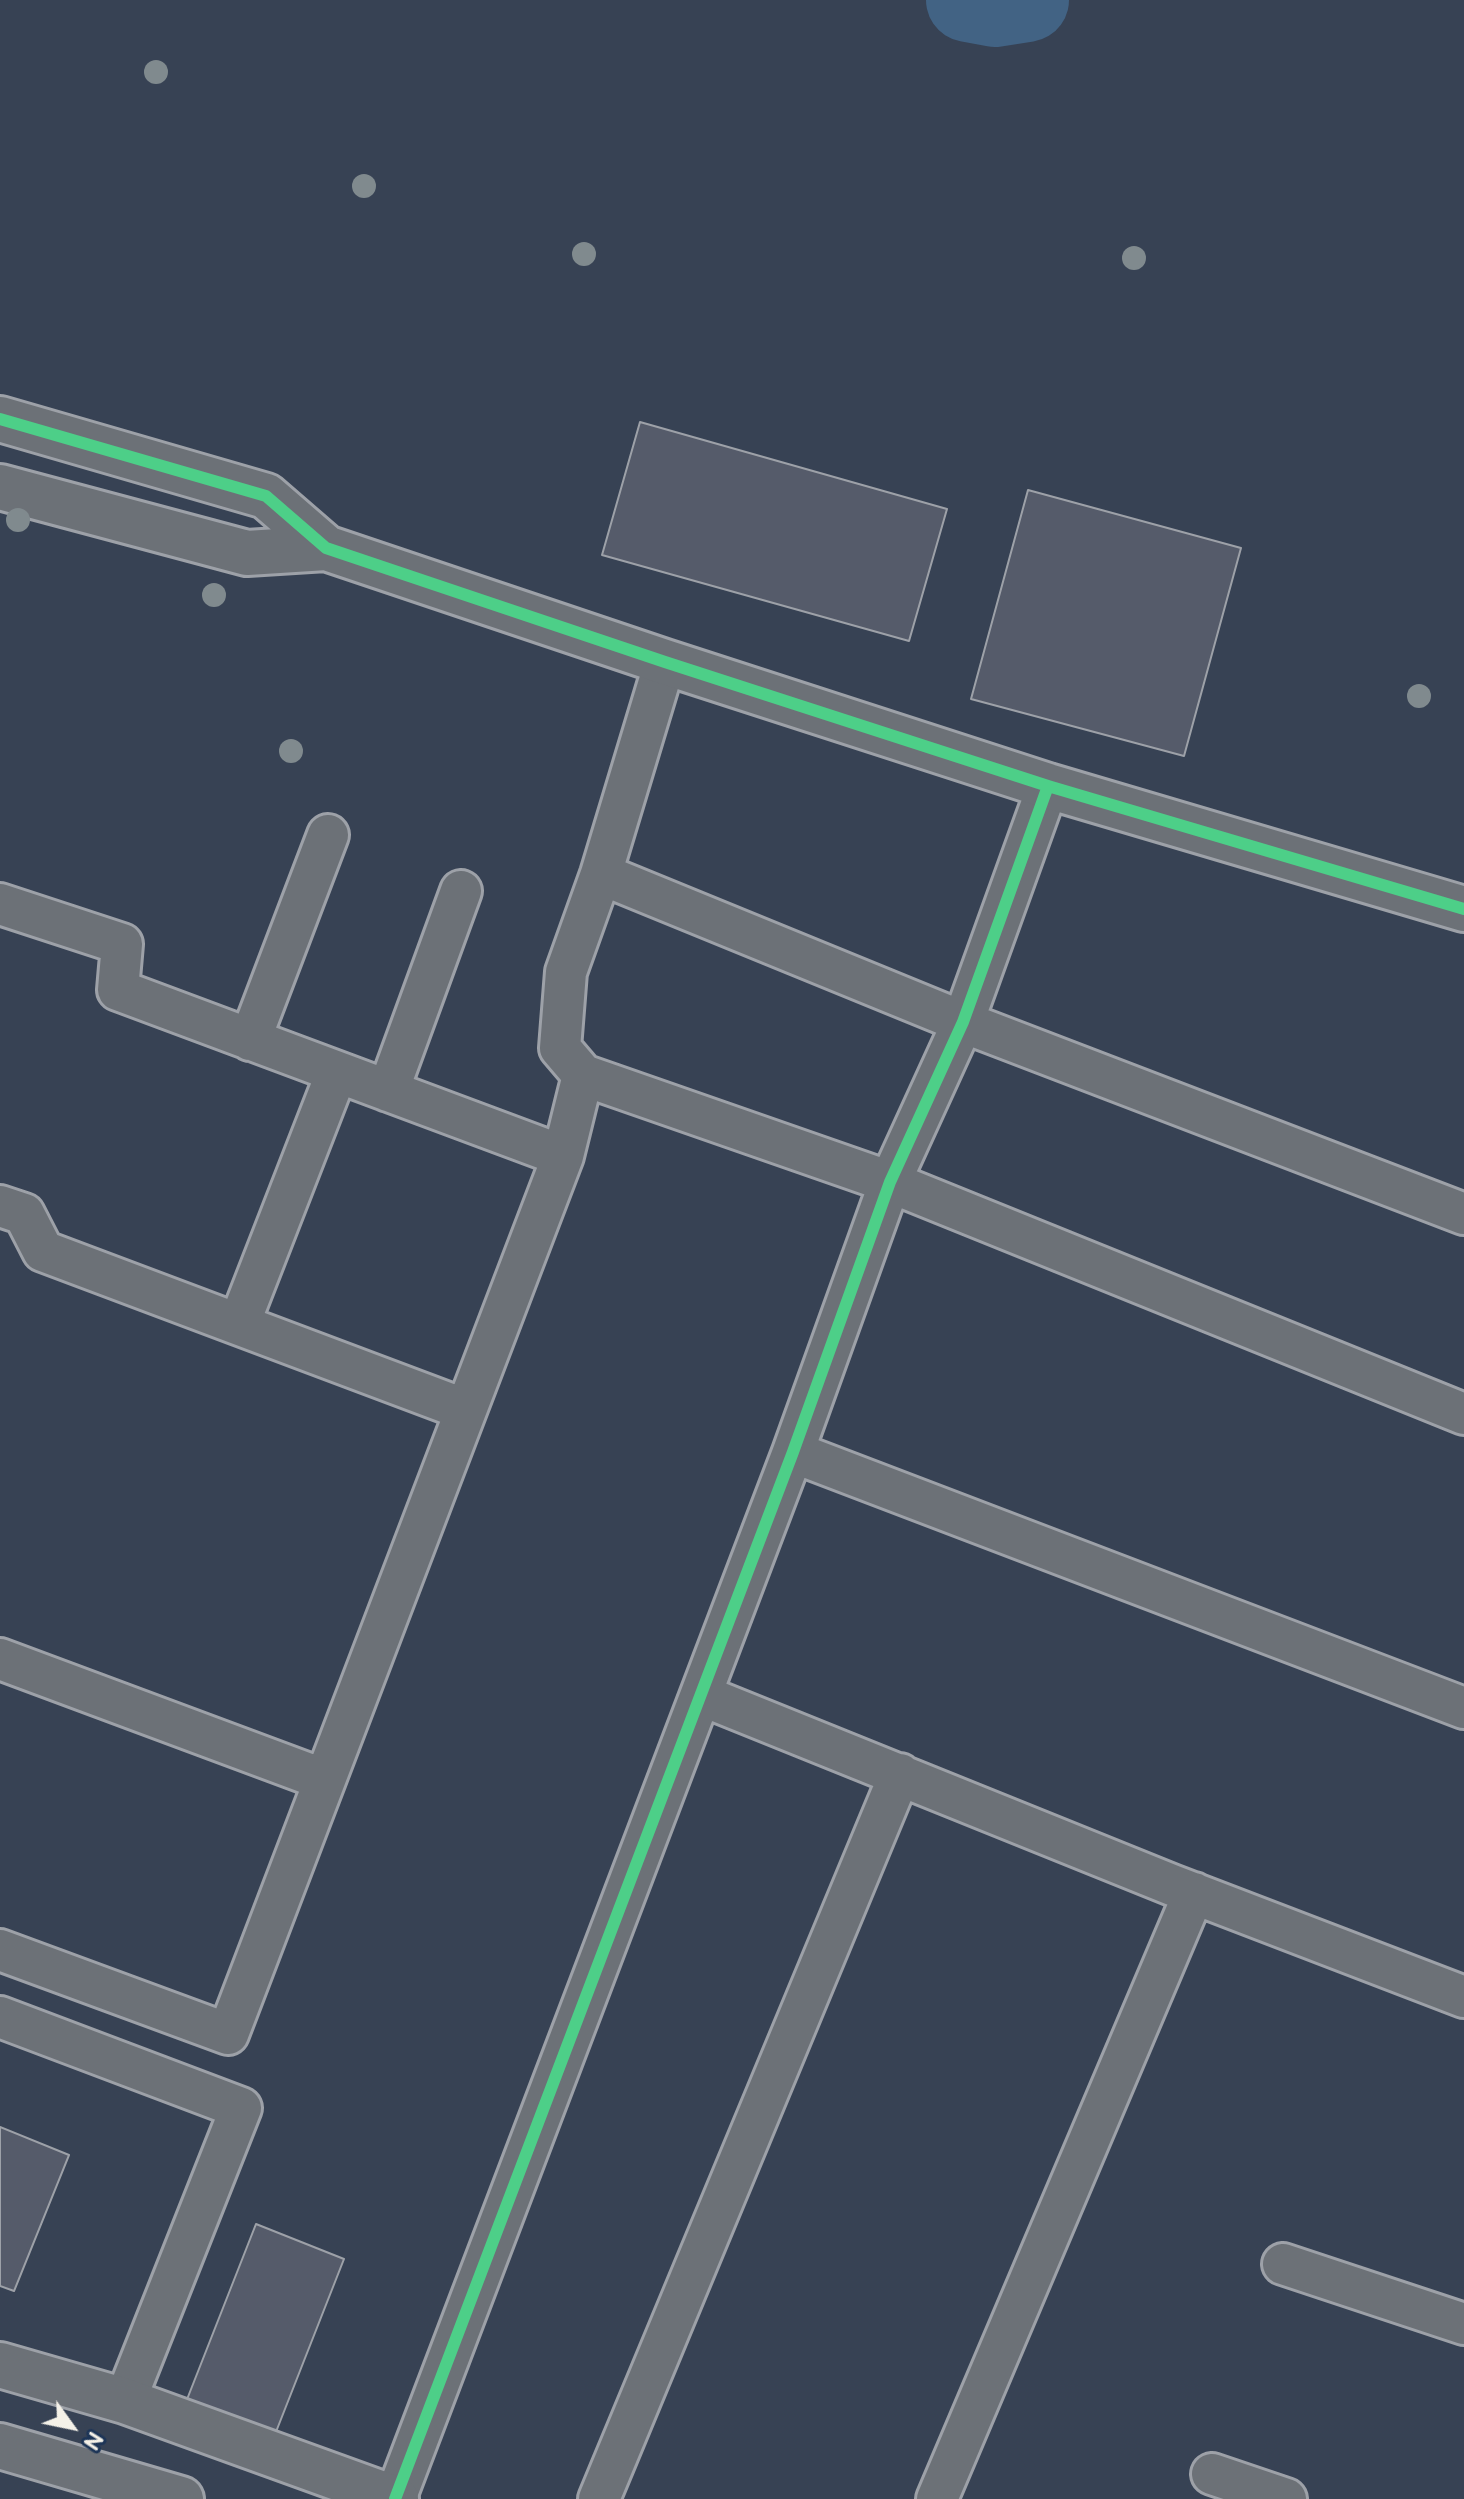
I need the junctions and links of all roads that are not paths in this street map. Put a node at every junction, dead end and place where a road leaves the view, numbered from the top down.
1 (0, 419) edge
2 (0, 487) edge
3 (326, 548) junction
4 (665, 662) junction
5 (1048, 786) junction
6 (328, 835) dead end
7 (601, 874) junction
8 (461, 891) dead end
9 (0, 904) edge
10 (1464, 909) edge
11 (963, 1022) junction
12 (250, 1040) junction
13 (337, 1072) junction
14 (583, 1075) junction
15 (388, 1091) junction
16 (563, 1156) junction
17 (890, 1182) junction
18 (0, 1206) edge
19 (1464, 1214) edge
20 (239, 1324) junction
21 (466, 1410) junction
22 (1464, 1414) edge
23 (793, 1452) junction
24 (0, 1659) edge
25 (701, 1695) junction
26 (1464, 1708) edge
27 (900, 1774) junction
28 (325, 1780) junction
29 (1194, 1893) junction
30 (0, 1950) edge
31 (1464, 1997) edge
32 (0, 2017) edge
33 (1283, 2264) dead end
34 (1464, 2324) edge
35 (0, 2365) edge
36 (125, 2401) junction
37 (0, 2446) edge
38 (1212, 2474) dead end
39 (181, 2499) edge
40 (396, 2499) edge
41 (599, 2499) edge
42 (937, 2499) edge
43 (1286, 2499) edge

1 - 3 street
2 - 3 street
3 - 4 street
4 - 5 street
4 - 7 street
5 - 10 street
5 - 11 street
6 - 12 street
7 - 11 street
7 - 14 street
8 - 15 street
9 - 12 street
11 - 17 street
11 - 19 street
12 - 13 street
13 - 15 street
13 - 20 street
14 - 16 street
14 - 17 street
15 - 16 street
16 - 21 street
17 - 22 street
17 - 23 street
18 - 20 street
20 - 21 street
21 - 28 street
23 - 25 street
23 - 26 street
24 - 28 street
25 - 27 street
25 - 40 street
27 - 29 street
27 - 41 street
28 - 30 street
29 - 31 street
29 - 42 street
32 - 36 street
33 - 34 street
35 - 36 street
36 - 40 street
37 - 39 street
38 - 43 street

